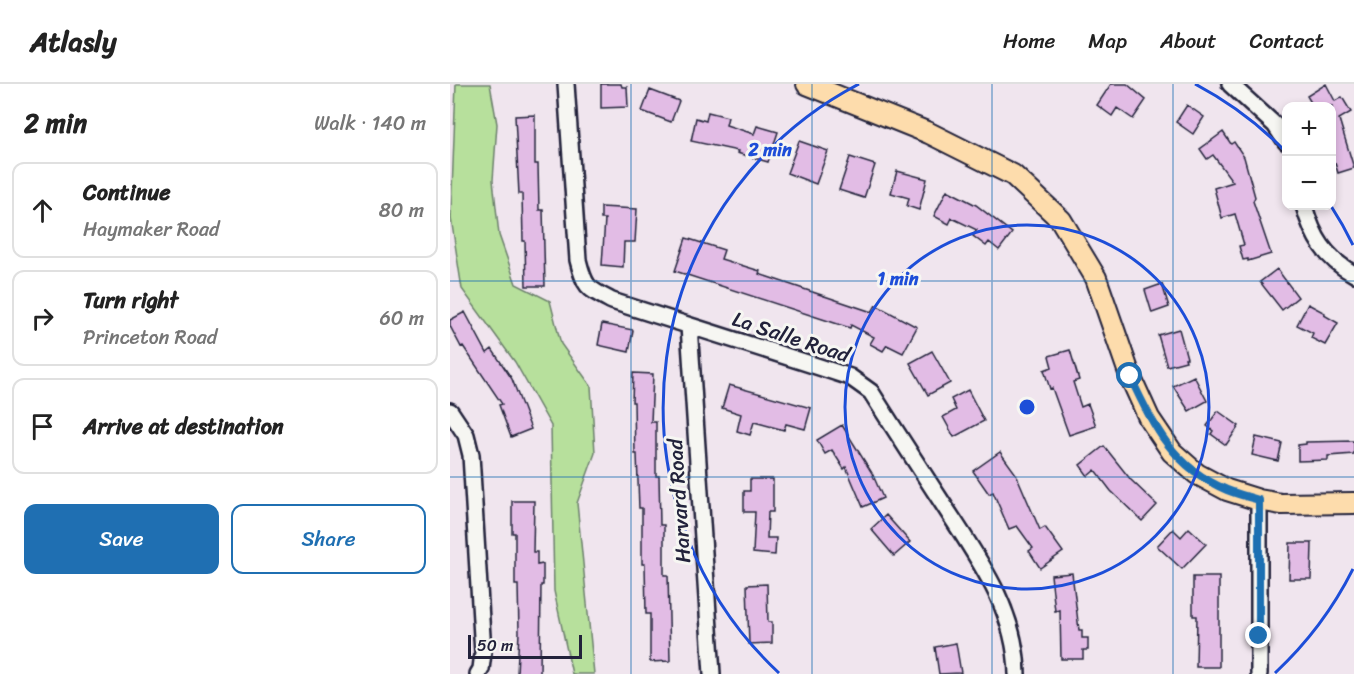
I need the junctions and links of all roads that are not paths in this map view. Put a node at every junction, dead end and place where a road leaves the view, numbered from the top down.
1 (566, 84) edge
2 (807, 84) edge
3 (1230, 84) edge
4 (1282, 135) edge
5 (1305, 210) edge
6 (1354, 274) edge
7 (689, 326) junction
8 (450, 411) edge
9 (1259, 500) junction
10 (1354, 503) edge
11 (478, 674) edge
12 (712, 674) edge
13 (1017, 674) edge
14 (1259, 674) edge

1 - 7 street, La Salle Road
2 - 9 main road
3 - 4 street
5 - 6 street
7 - 12 street, Harvard Road
7 - 13 street, La Salle Road
8 - 11 street
9 - 10 main road
9 - 14 street

